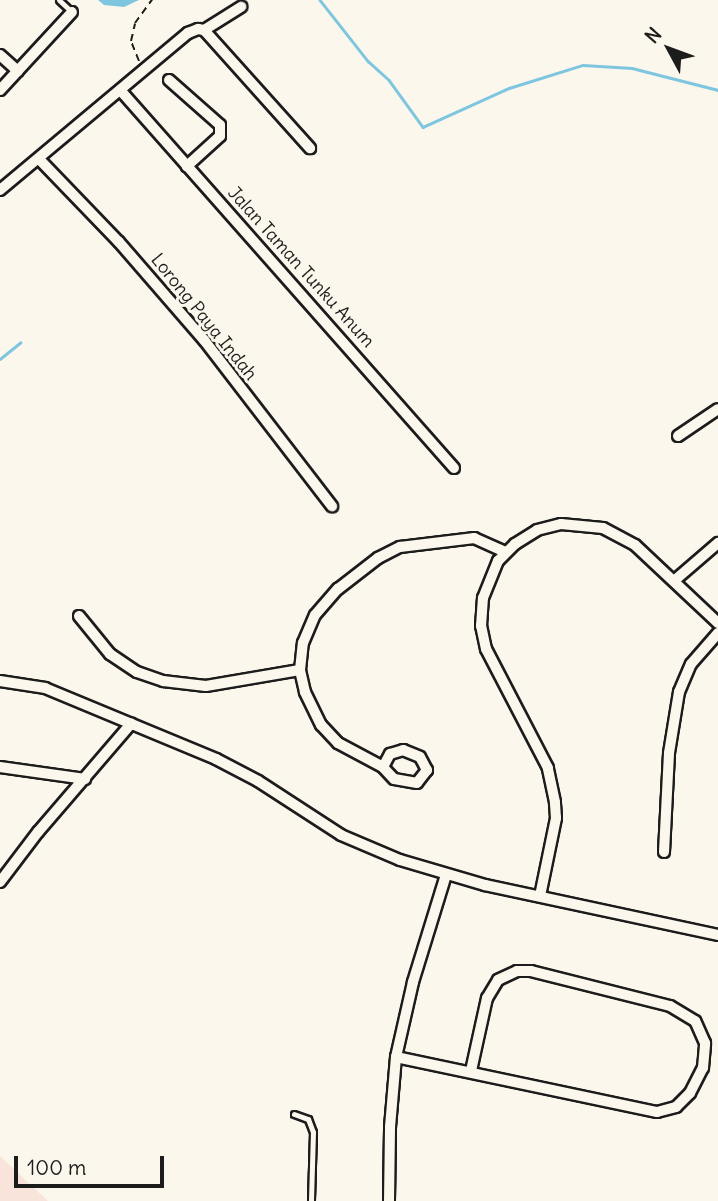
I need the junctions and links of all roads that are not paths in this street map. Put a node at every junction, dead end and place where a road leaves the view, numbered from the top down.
1 (59, 0) edge
2 (241, 7) dead end
3 (72, 12) joint
4 (204, 30) junction
5 (0, 55) edge
6 (18, 71) junction
7 (169, 80) dead end
8 (0, 90) edge
9 (121, 91) junction
10 (310, 148) dead end
11 (39, 159) junction
12 (187, 166) junction
13 (0, 190) edge
14 (718, 409) edge
15 (678, 436) dead end
16 (454, 468) dead end
17 (332, 506) dead end
18 (718, 543) edge
19 (505, 552) junction
20 (675, 580) junction
21 (79, 616) dead end
22 (718, 624) edge
23 (718, 633) edge
24 (300, 670) junction
25 (0, 681) edge
26 (131, 724) junction
27 (0, 767) edge
28 (383, 767) dead end
29 (85, 779) junction
30 (664, 852) dead end
31 (446, 875) junction
32 (0, 882) edge
33 (540, 896) junction
34 (718, 935) edge
35 (396, 1057) junction
36 (471, 1071) junction
37 (294, 1114) dead end
38 (312, 1201) edge
39 (389, 1201) edge

1 - 3 lane
2 - 4 street
3 - 6 street
4 - 9 street
4 - 10 street
5 - 6 street
6 - 8 street
7 - 12 street
9 - 11 street
9 - 12 street, Jalan Taman Tunku Anum
11 - 13 street
11 - 17 street, Lorong Paya Indah
12 - 16 street, Jalan Taman Tunku Anum
14 - 15 street
18 - 20 street
19 - 20 street
19 - 24 street
19 - 33 street
20 - 22 street
21 - 24 street
23 - 30 street
24 - 28 street
25 - 26 street
26 - 29 street
26 - 31 street
27 - 29 street
29 - 32 street
31 - 33 street
31 - 35 street
33 - 34 street
35 - 36 street
35 - 39 street
36 - 36 street
37 - 38 lane

